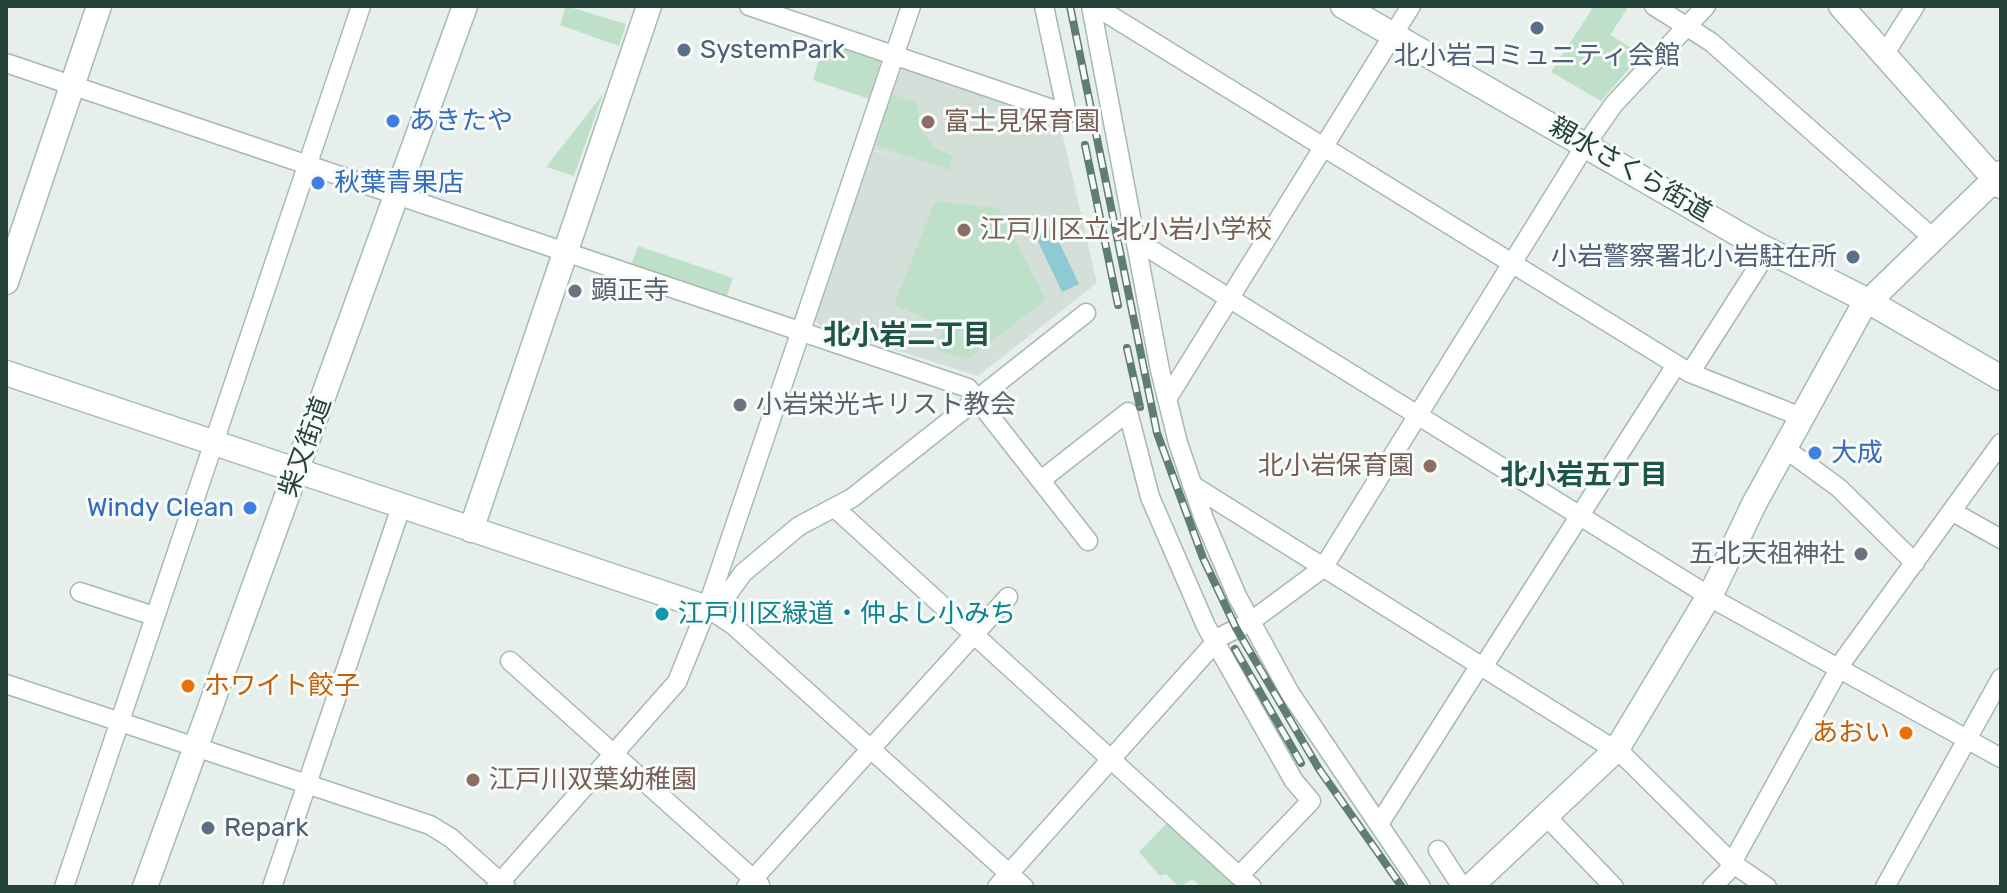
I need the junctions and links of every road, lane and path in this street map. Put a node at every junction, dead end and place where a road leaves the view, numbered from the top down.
1 (99, 6) edge
2 (361, 6) edge
3 (465, 6) edge
4 (649, 6) edge
5 (749, 6) edge
6 (911, 6) edge
7 (1044, 6) edge
8 (1093, 6) edge
9 (1343, 6) edge
10 (1411, 6) edge
11 (1654, 6) edge
12 (1706, 6) edge
13 (1841, 6) edge
14 (1915, 6) edge
15 (780, 11) edge
16 (1687, 26) junction
17 (1393, 34) junction
18 (1884, 55) junction
19 (894, 56) junction
20 (6, 63) edge
21 (72, 85) junction
22 (1586, 144) junction
23 (1324, 146) junction
24 (306, 164) junction
25 (1999, 180) edge
26 (397, 193) junction
27 (1934, 239) junction
28 (1137, 241) junction
29 (566, 250) junction
30 (1768, 251) junction
31 (1512, 263) junction
32 (6, 282) edge
33 (1231, 299) junction
34 (1868, 301) junction
35 (1086, 313) dead end
36 (800, 331) junction
37 (1683, 369) junction
38 (6, 373) edge
39 (2001, 378) edge
40 (977, 398) junction
41 (1167, 399) junction
42 (1418, 416) junction
43 (1804, 418) junction
44 (213, 442) junction
45 (2001, 443) edge
46 (1787, 450) junction
47 (296, 472) junction
48 (1041, 480) junction
49 (1192, 485) junction
50 (401, 507) junction
51 (835, 508) junction
52 (1953, 512) junction
53 (1579, 516) junction
54 (471, 530) junction
55 (2001, 539) edge
56 (1088, 541) dead end
57 (1915, 563) junction
58 (1323, 568) junction
59 (80, 592) dead end
60 (1709, 596) junction
61 (1008, 597) dead end
62 (715, 612) junction
63 (154, 616) junction
64 (1250, 622) junction
65 (974, 635) junction
66 (1215, 643) junction
67 (510, 661) dead end
68 (1481, 666) junction
69 (1839, 669) junction
70 (2001, 678) edge
71 (6, 684) edge
72 (119, 722) junction
73 (1967, 739) junction
74 (197, 747) junction
75 (872, 749) junction
76 (1616, 749) junction
77 (613, 754) junction
78 (2001, 758) edge
79 (1110, 760) junction
80 (306, 784) junction
81 (1544, 814) junction
82 (1379, 824) junction
83 (1438, 850) dead end
84 (1732, 863) junction
85 (1003, 880) edge
86 (1246, 881) edge
87 (754, 884) edge
88 (500, 885) edge
89 (64, 887) edge
90 (145, 887) edge
91 (272, 887) edge
92 (1024, 887) edge
93 (1421, 887) edge
94 (1462, 887) edge
95 (1470, 887) edge
96 (1614, 887) edge
97 (1712, 887) edge
98 (1767, 887) edge
99 (1885, 887) edge

1 - 21 street
2 - 24 street
3 - 26 street, 柴又街道
4 - 29 street
5 - 15 street
6 - 19 street
7 - 19 street
8 - 23 street
8 - 28 street
9 - 17 street, 親水さくら街道
10 - 17 street
11 - 16 street
12 - 16 street
13 - 18 street
14 - 18 street
15 - 19 street
16 - 22 street
16 - 27 street
17 - 22 street, 親水さくら街道
17 - 23 street
18 - 25 street
19 - 36 street
20 - 21 street
21 - 24 street
21 - 32 street
22 - 30 street, 親水さくら街道
22 - 31 street
23 - 31 street
23 - 33 street
24 - 26 street
24 - 44 street
25 - 27 street
26 - 29 street
26 - 47 street, 柴又街道
27 - 34 street
28 - 33 street
28 - 41 street
29 - 36 street
29 - 54 street
30 - 34 street, 親水さくら街道
30 - 37 street
31 - 37 street
31 - 42 street
33 - 41 street
33 - 42 street
34 - 39 street, 親水さくら街道
34 - 43 street
35 - 40 street
36 - 40 street
36 - 62 street
37 - 43 street
37 - 53 street
38 - 44 street
40 - 48 street
40 - 51 street
41 - 49 street
42 - 53 street
42 - 58 street
43 - 46 street
44 - 47 street
44 - 63 street
45 - 52 street
46 - 57 street
46 - 60 street
47 - 50 street
47 - 74 street, 柴又街道
48 - 56 street
48 - 66 street
49 - 58 street
49 - 64 street
50 - 54 street
50 - 80 street
51 - 62 street
51 - 65 street
52 - 55 street
52 - 57 street
53 - 60 street
53 - 68 street
54 - 62 street
57 - 69 street
58 - 64 street
58 - 68 street
59 - 63 street
60 - 69 street
60 - 76 street
61 - 65 street
62 - 75 street
62 - 77 street
63 - 72 street
64 - 66 street
64 - 82 street
65 - 75 street
65 - 79 street
66 - 79 street
66 - 86 street
67 - 77 street
68 - 76 street
68 - 82 street
69 - 73 street
69 - 84 street
70 - 73 street
71 - 72 street
72 - 74 street
72 - 89 street
73 - 78 street
73 - 99 street
74 - 80 street
74 - 90 street, 柴又街道
75 - 85 street
75 - 87 street
76 - 81 street
76 - 84 street
77 - 87 street
77 - 88 street
79 - 85 street
79 - 86 street
80 - 88 street
80 - 91 street
81 - 95 street
81 - 96 street
82 - 93 street
83 - 94 street
84 - 97 street
84 - 98 street
85 - 92 street

